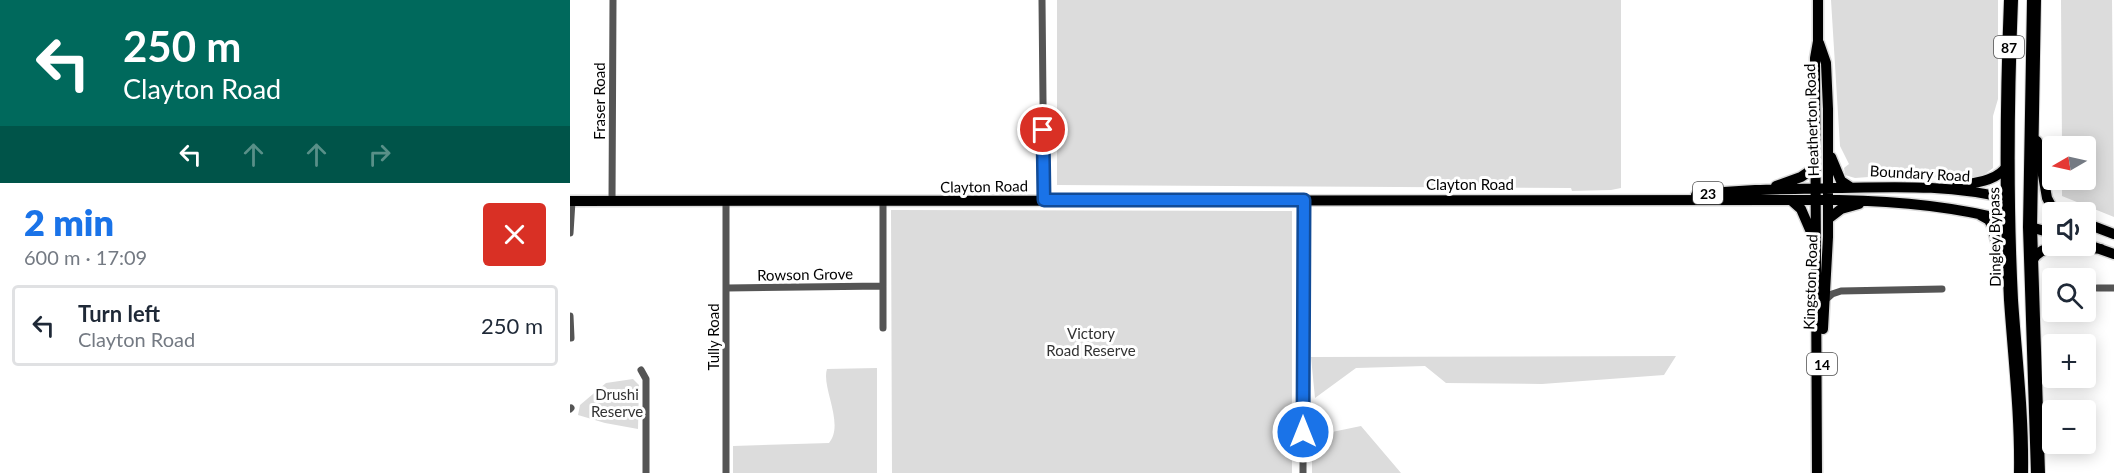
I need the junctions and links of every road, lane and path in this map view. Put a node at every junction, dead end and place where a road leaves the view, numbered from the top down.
1 (613, 0) edge
2 (1042, 0) edge
3 (1818, 0) edge
4 (2011, 0) edge
5 (2034, 0) edge
6 (1818, 41) junction
7 (2032, 117) junction
8 (1827, 139) junction
9 (2008, 164) junction
10 (1816, 167) junction
11 (1815, 188) junction
12 (1828, 188) junction
13 (1850, 188) junction
14 (1948, 188) junction
15 (1759, 193) junction
16 (1044, 200) junction
17 (1304, 200) junction
18 (1816, 200) junction
19 (1828, 200) junction
20 (1874, 200) junction
21 (2009, 200) junction
22 (571, 201) edge
23 (612, 201) junction
24 (726, 201) junction
25 (883, 201) junction
26 (1792, 201) junction
27 (2048, 202) edge
28 (2030, 205) junction
29 (2042, 209) edge
30 (1978, 213) junction
31 (1828, 219) junction
32 (2009, 221) junction
33 (2030, 227) junction
34 (2096, 227) edge
35 (2042, 230) edge
36 (570, 233) edge
37 (2114, 234) edge
38 (2096, 247) edge
39 (1816, 248) junction
40 (2101, 249) junction
41 (2114, 254) edge
42 (2031, 267) junction
43 (1826, 277) junction
44 (883, 286) junction
45 (727, 288) junction
46 (2097, 288) dead end
47 (2114, 288) edge
48 (1942, 289) dead end
49 (1841, 291) junction
50 (2011, 299) junction
51 (1824, 301) junction
52 (570, 316) edge
53 (883, 328) dead end
54 (571, 338) edge
55 (640, 370) dead end
56 (646, 473) edge
57 (726, 473) edge
58 (1303, 473) edge
59 (1817, 473) edge
60 (1823, 473) edge
61 (2021, 473) edge
62 (2038, 473) edge

1 - 23 street, Fraser Road
2 - 16 street
3 - 6 main road, Heatherton Road / 14
4 - 9 highway, Dingley Bypass / 87
5 - 7 highway, 87
6 - 8 main road, Heatherton Road / 14
6 - 10 main road, Heatherton Road / 14
7 - 27 main road
7 - 28 highway, 87
8 - 12 main road, Heatherton Road / 14
8 - 13 main road
9 - 14 main road
9 - 21 highway, Dingley Bypass / 87
10 - 11 main road, Heatherton Road / 14
10 - 15 main road
11 - 12 main road, Boundary Road / 23
11 - 15 main road, Clayton Road / 23
11 - 18 main road, Heatherton Road / 14
12 - 13 main road, Boundary Road / 23
12 - 19 main road, Heatherton Road / 14
13 - 14 main road, Boundary Road / 23
14 - 21 main road, Boundary Road / 23
15 - 17 main road, Clayton Road / 23
15 - 26 main road, Clayton Road / 23
16 - 17 main road, Clayton Road / 23
16 - 25 main road, Clayton Road / 23
17 - 58 street
18 - 19 main road, Boundary Road / 23
18 - 26 main road, Clayton Road / 23
18 - 39 main road, Kingston Road / 14
19 - 20 main road, Boundary Road / 23
19 - 31 main road, Kingston Road / 14
20 - 30 main road, Boundary Road / 23
20 - 31 main road
21 - 28 highway, Boundary Road / 23
21 - 32 highway, Dingley Bypass / 87
22 - 23 main road, Clayton Road / 23
22 - 36 street
23 - 24 main road, Clayton Road / 23
24 - 25 main road, Clayton Road / 23
24 - 45 street, Tully Road
25 - 44 street
26 - 39 main road
28 - 29 main road, Boundary Road / 23
28 - 33 highway, 87
30 - 32 main road, Boundary Road / 23
30 - 50 main road
31 - 43 main road, Kingston Road / 14
32 - 33 highway, Boundary Road / 23
32 - 50 highway, Dingley Bypass / 87
33 - 35 main road, Boundary Road / 23
33 - 42 highway, 87
34 - 37 main road
38 - 40 main road
39 - 59 main road, Kingston Road / 14
40 - 41 main road
40 - 42 main road
42 - 62 highway, 87
43 - 49 street
43 - 51 main road, Kingston Road / 14
44 - 45 street, Rowson Grove
44 - 53 street
45 - 57 street, Tully Road
46 - 47 street
48 - 49 street
49 - 51 street
50 - 61 highway, Dingley Bypass / 87
51 - 60 main road, Kingston Road / 14
52 - 54 street
55 - 56 street

